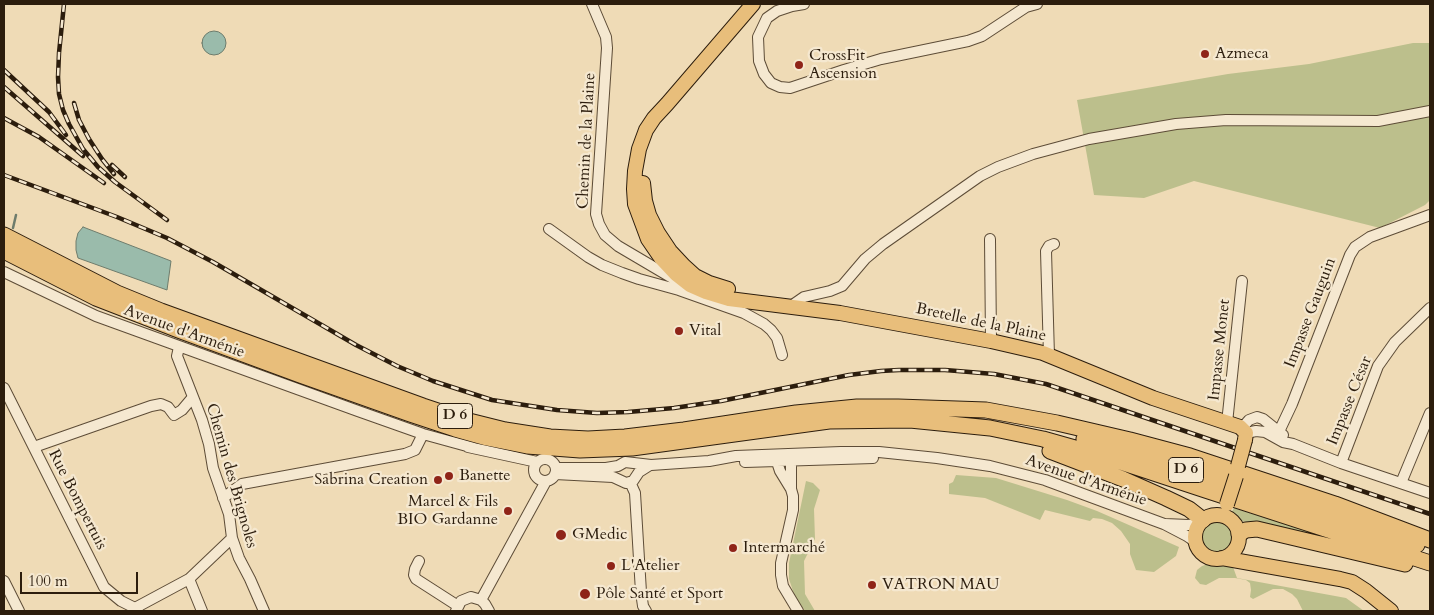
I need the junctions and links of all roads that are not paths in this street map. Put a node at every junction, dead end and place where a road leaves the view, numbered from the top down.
1 (592, 4) edge
2 (753, 4) edge
3 (804, 4) edge
4 (1037, 4) edge
5 (1430, 112) edge
6 (1430, 215) edge
7 (549, 229) dead end
8 (4, 235) edge
9 (990, 239) dead end
10 (1054, 244) dead end
11 (4, 251) edge
12 (4, 272) edge
13 (684, 281) junction
14 (1242, 281) dead end
15 (791, 306) junction
16 (1430, 308) edge
17 (991, 341) junction
18 (179, 347) junction
19 (782, 355) dead end
20 (1049, 356) junction
21 (4, 388) edge
22 (193, 397) junction
23 (937, 408) junction
24 (1430, 413) edge
25 (947, 423) junction
26 (1227, 423) junction
27 (1244, 433) junction
28 (1278, 435) junction
29 (422, 436) junction
30 (34, 447) junction
31 (777, 458) junction
32 (791, 458) junction
33 (631, 463) junction
34 (1341, 463) junction
35 (651, 465) junction
36 (536, 466) junction
37 (618, 466) junction
38 (555, 471) junction
39 (1237, 471) junction
40 (628, 479) junction
41 (1401, 483) junction
42 (545, 484) dead end
43 (791, 489) junction
44 (1430, 493) edge
45 (223, 498) junction
46 (1225, 510) junction
47 (1201, 522) junction
48 (1164, 524) junction
49 (232, 538) junction
50 (1239, 538) junction
51 (1430, 540) edge
52 (1196, 542) junction
53 (1430, 549) edge
54 (1222, 558) junction
55 (419, 561) dead end
56 (1256, 563) junction
57 (1430, 563) edge
58 (1430, 570) edge
59 (189, 579) junction
60 (4, 581) edge
61 (481, 600) junction
62 (457, 608) edge
63 (136, 610) edge
64 (19, 611) edge
65 (202, 611) edge
66 (264, 611) edge
67 (489, 611) edge
68 (646, 611) edge
69 (798, 611) edge
70 (1391, 611) edge

1 - 13 street, Chemin de la Plaine
2 - 13 main road, Bretelle de la Plaine
3 - 4 street
5 - 15 street
6 - 28 street, Impasse Gauguin
7 - 13 street
8 - 23 highway, D 6
9 - 17 street
10 - 20 street
11 - 25 highway, D 6
12 - 18 street, Avenue d'Arménie
13 - 15 main road, Bretelle de la Plaine
13 - 19 street
14 - 26 street, Impasse Monet
15 - 17 main road, Bretelle de la Plaine
16 - 34 street, Impasse César
17 - 20 main road, Bretelle de la Plaine
18 - 22 street, Chemin des Brignoles
18 - 29 street, Avenue d'Arménie
20 - 26 main road, Bretelle de la Plaine
21 - 30 street, Rue Bompertuis
22 - 30 street
22 - 45 street, Chemin des Brignoles
23 - 39 highway
23 - 53 highway, D 6
24 - 41 street
25 - 47 highway
25 - 57 highway, D 6
26 - 27 main road, Bretelle de la Plaine
27 - 28 street
27 - 39 main road, bridge
28 - 34 street
29 - 36 street, Avenue d'Arménie
29 - 45 street
30 - 63 street, Rue Bompertuis
31 - 32 street, Avenue d'Arménie
31 - 35 street, Avenue d'Arménie
31 - 43 street
32 - 43 street
32 - 48 street, Avenue d'Arménie
33 - 35 street, Avenue d'Arménie
33 - 37 street, Avenue d'Arménie
33 - 40 street
34 - 41 street
35 - 40 street, Avenue d'Arménie
36 - 38 street
36 - 38 street
37 - 38 street
37 - 40 street
38 - 40 street
39 - 46 main road, bridge
39 - 51 highway
40 - 68 street
41 - 44 street
42 - 61 street
43 - 69 street
45 - 49 street, Chemin des Brignoles
46 - 47 main road
46 - 50 main road
47 - 48 street, Avenue d'Arménie
47 - 52 main road
48 - 52 street, Avenue d'Arménie
49 - 59 street
49 - 66 street, Chemin des Brignoles
50 - 54 main road
50 - 56 main road
50 - 58 highway
52 - 54 main road
54 - 56 main road
55 - 62 street
56 - 70 main road
59 - 63 street
59 - 65 street
60 - 64 street
61 - 62 street
61 - 67 street

